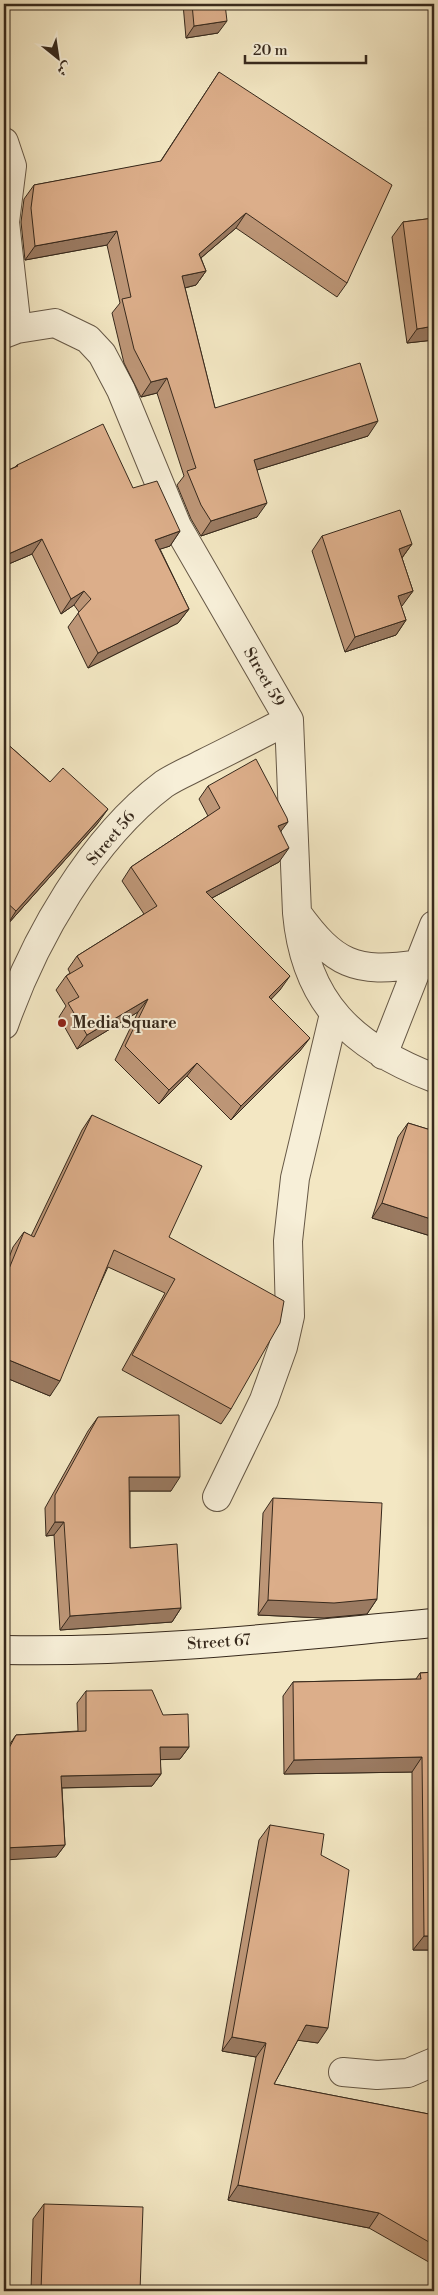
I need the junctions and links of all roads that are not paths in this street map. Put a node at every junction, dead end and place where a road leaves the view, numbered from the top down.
1 (4, 142) edge
2 (10, 332) edge
3 (289, 720) junction
4 (297, 913) junction
5 (434, 925) edge
6 (418, 964) junction
7 (334, 1014) junction
8 (4, 1025) edge
9 (383, 1055) junction
10 (434, 1078) edge
11 (217, 1496) dead end
12 (434, 1623) edge
13 (4, 1650) edge
14 (434, 2062) edge
15 (343, 2072) dead end

1 - 2 street
2 - 3 street, Street 59
3 - 4 street, Street 59
3 - 8 street, Street 56
4 - 6 street
4 - 7 street, Street 59
5 - 6 street
6 - 9 street
7 - 9 street, Street 59
7 - 11 street
9 - 10 street, Street 59
12 - 13 street, Street 67
14 - 15 street

